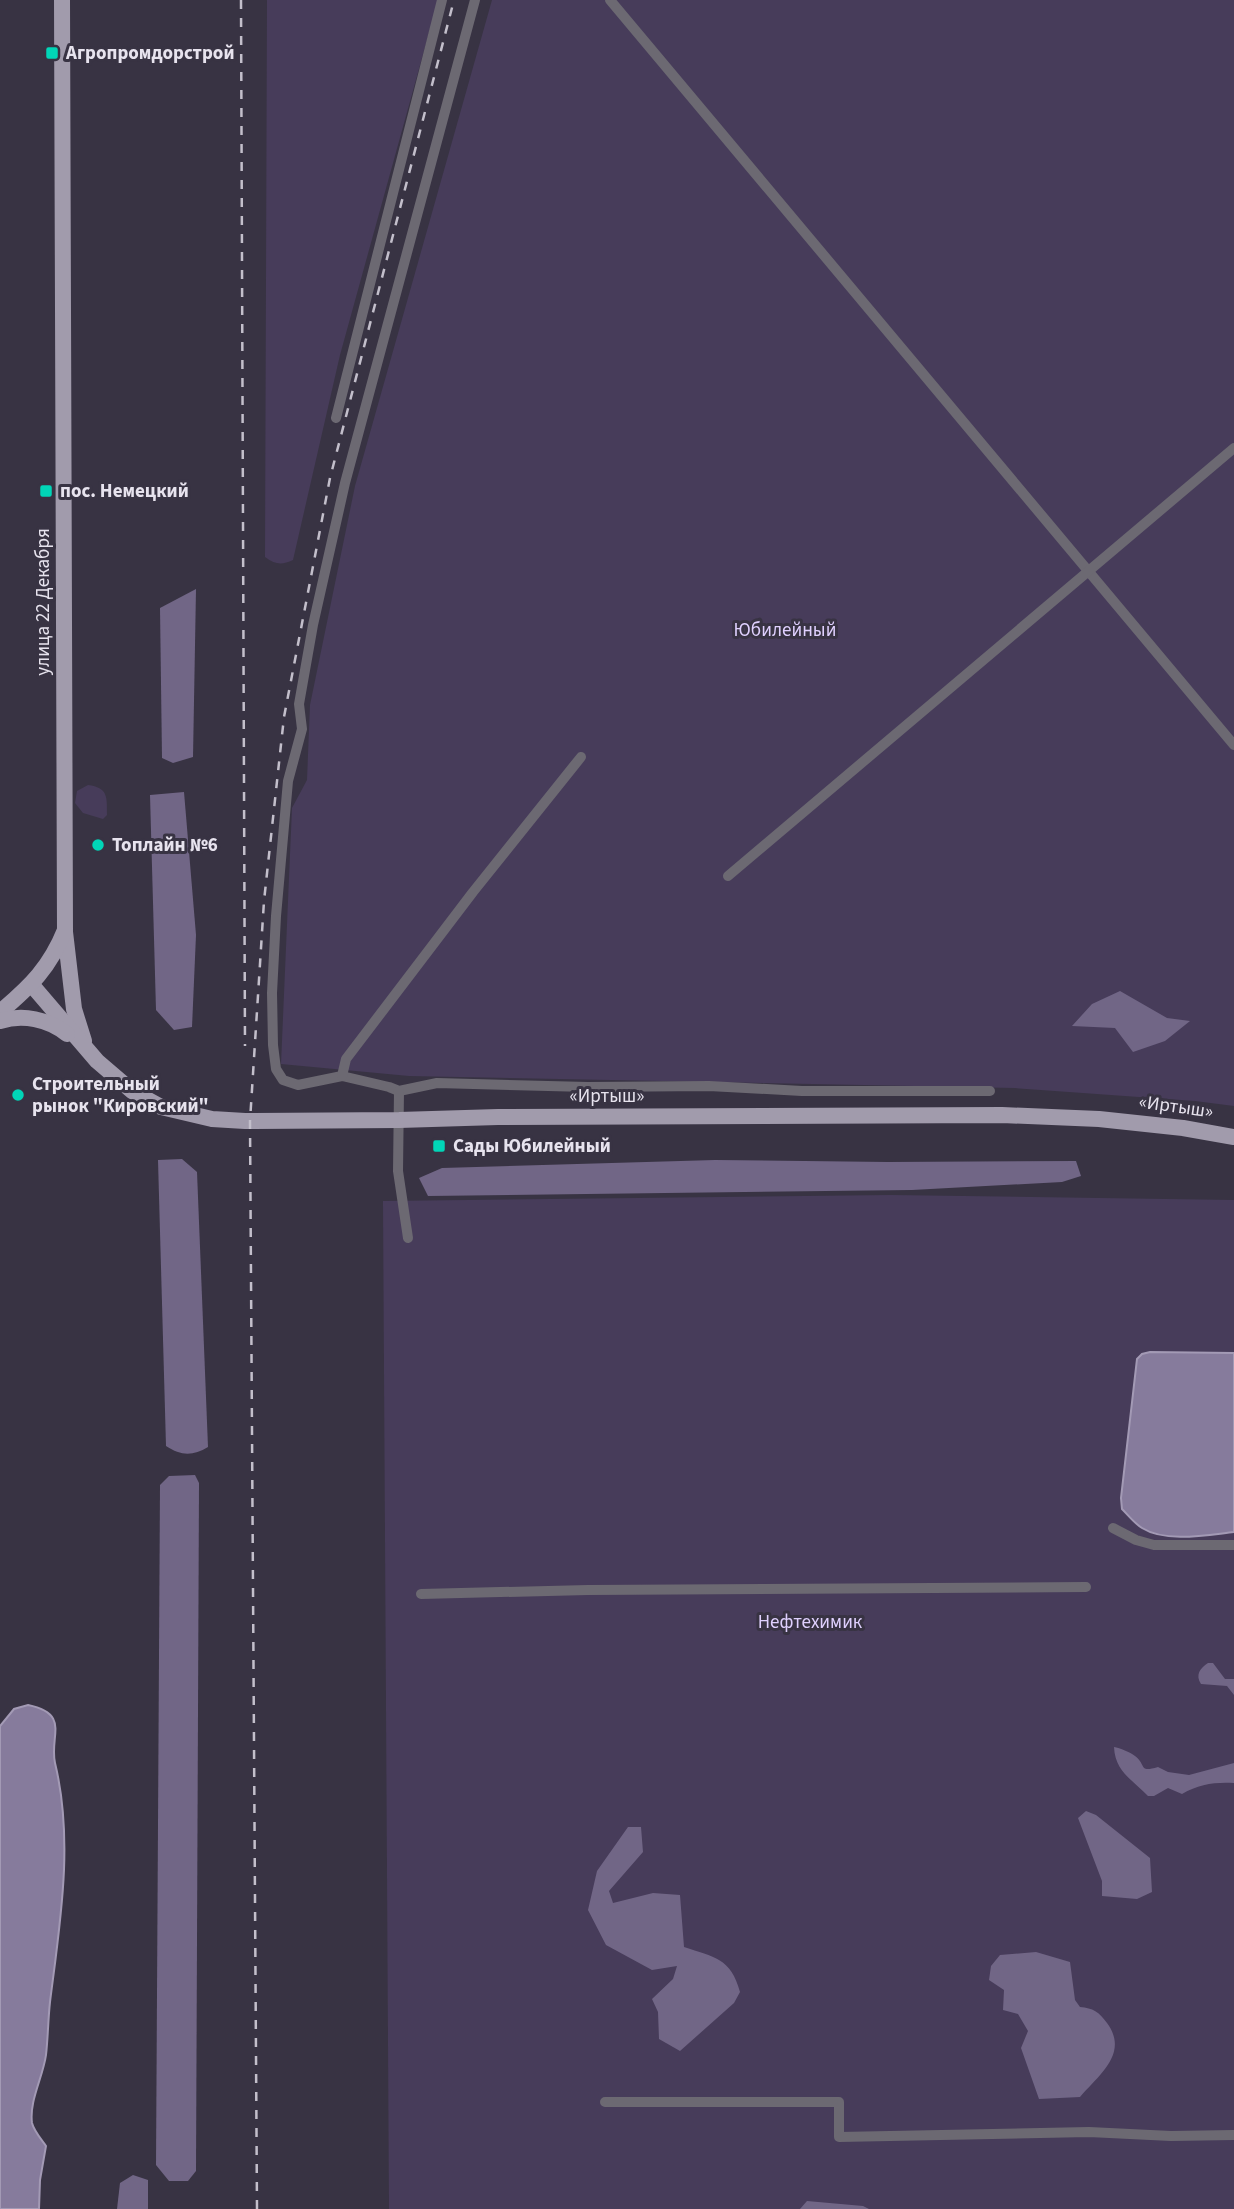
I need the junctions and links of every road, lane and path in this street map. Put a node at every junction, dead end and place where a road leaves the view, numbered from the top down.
1 (62, 0) edge
2 (442, 0) edge
3 (475, 0) edge
4 (610, 0) edge
5 (336, 418) dead end
6 (1234, 449) edge
7 (1086, 571) junction
8 (1234, 745) edge
9 (581, 757) dead end
10 (728, 876) dead end
11 (65, 930) junction
12 (31, 984) junction
13 (0, 1012) edge
14 (0, 1021) edge
15 (89, 1052) junction
16 (342, 1076) junction
17 (398, 1091) junction
18 (990, 1091) dead end
19 (398, 1120) junction
20 (1234, 1137) edge
21 (408, 1238) dead end
22 (1113, 1528) dead end
23 (1234, 1545) edge
24 (1086, 1587) dead end
25 (421, 1594) dead end
26 (605, 2102) dead end
27 (1234, 2135) edge

1 - 11 main road, улица 22 Декабря
2 - 5 street
3 - 16 street
4 - 7 street
6 - 7 street
7 - 8 street
7 - 10 street
9 - 16 street
11 - 12 main road, улица 22 Декабря
11 - 15 main road
12 - 13 main road, улица 22 Декабря
12 - 15 main road, «Иртыш»
14 - 15 main road
15 - 19 main road, «Иртыш»
16 - 17 street
17 - 18 street
17 - 19 street
19 - 20 main road, «Иртыш»
19 - 21 street
22 - 23 street
24 - 25 street
26 - 27 street

